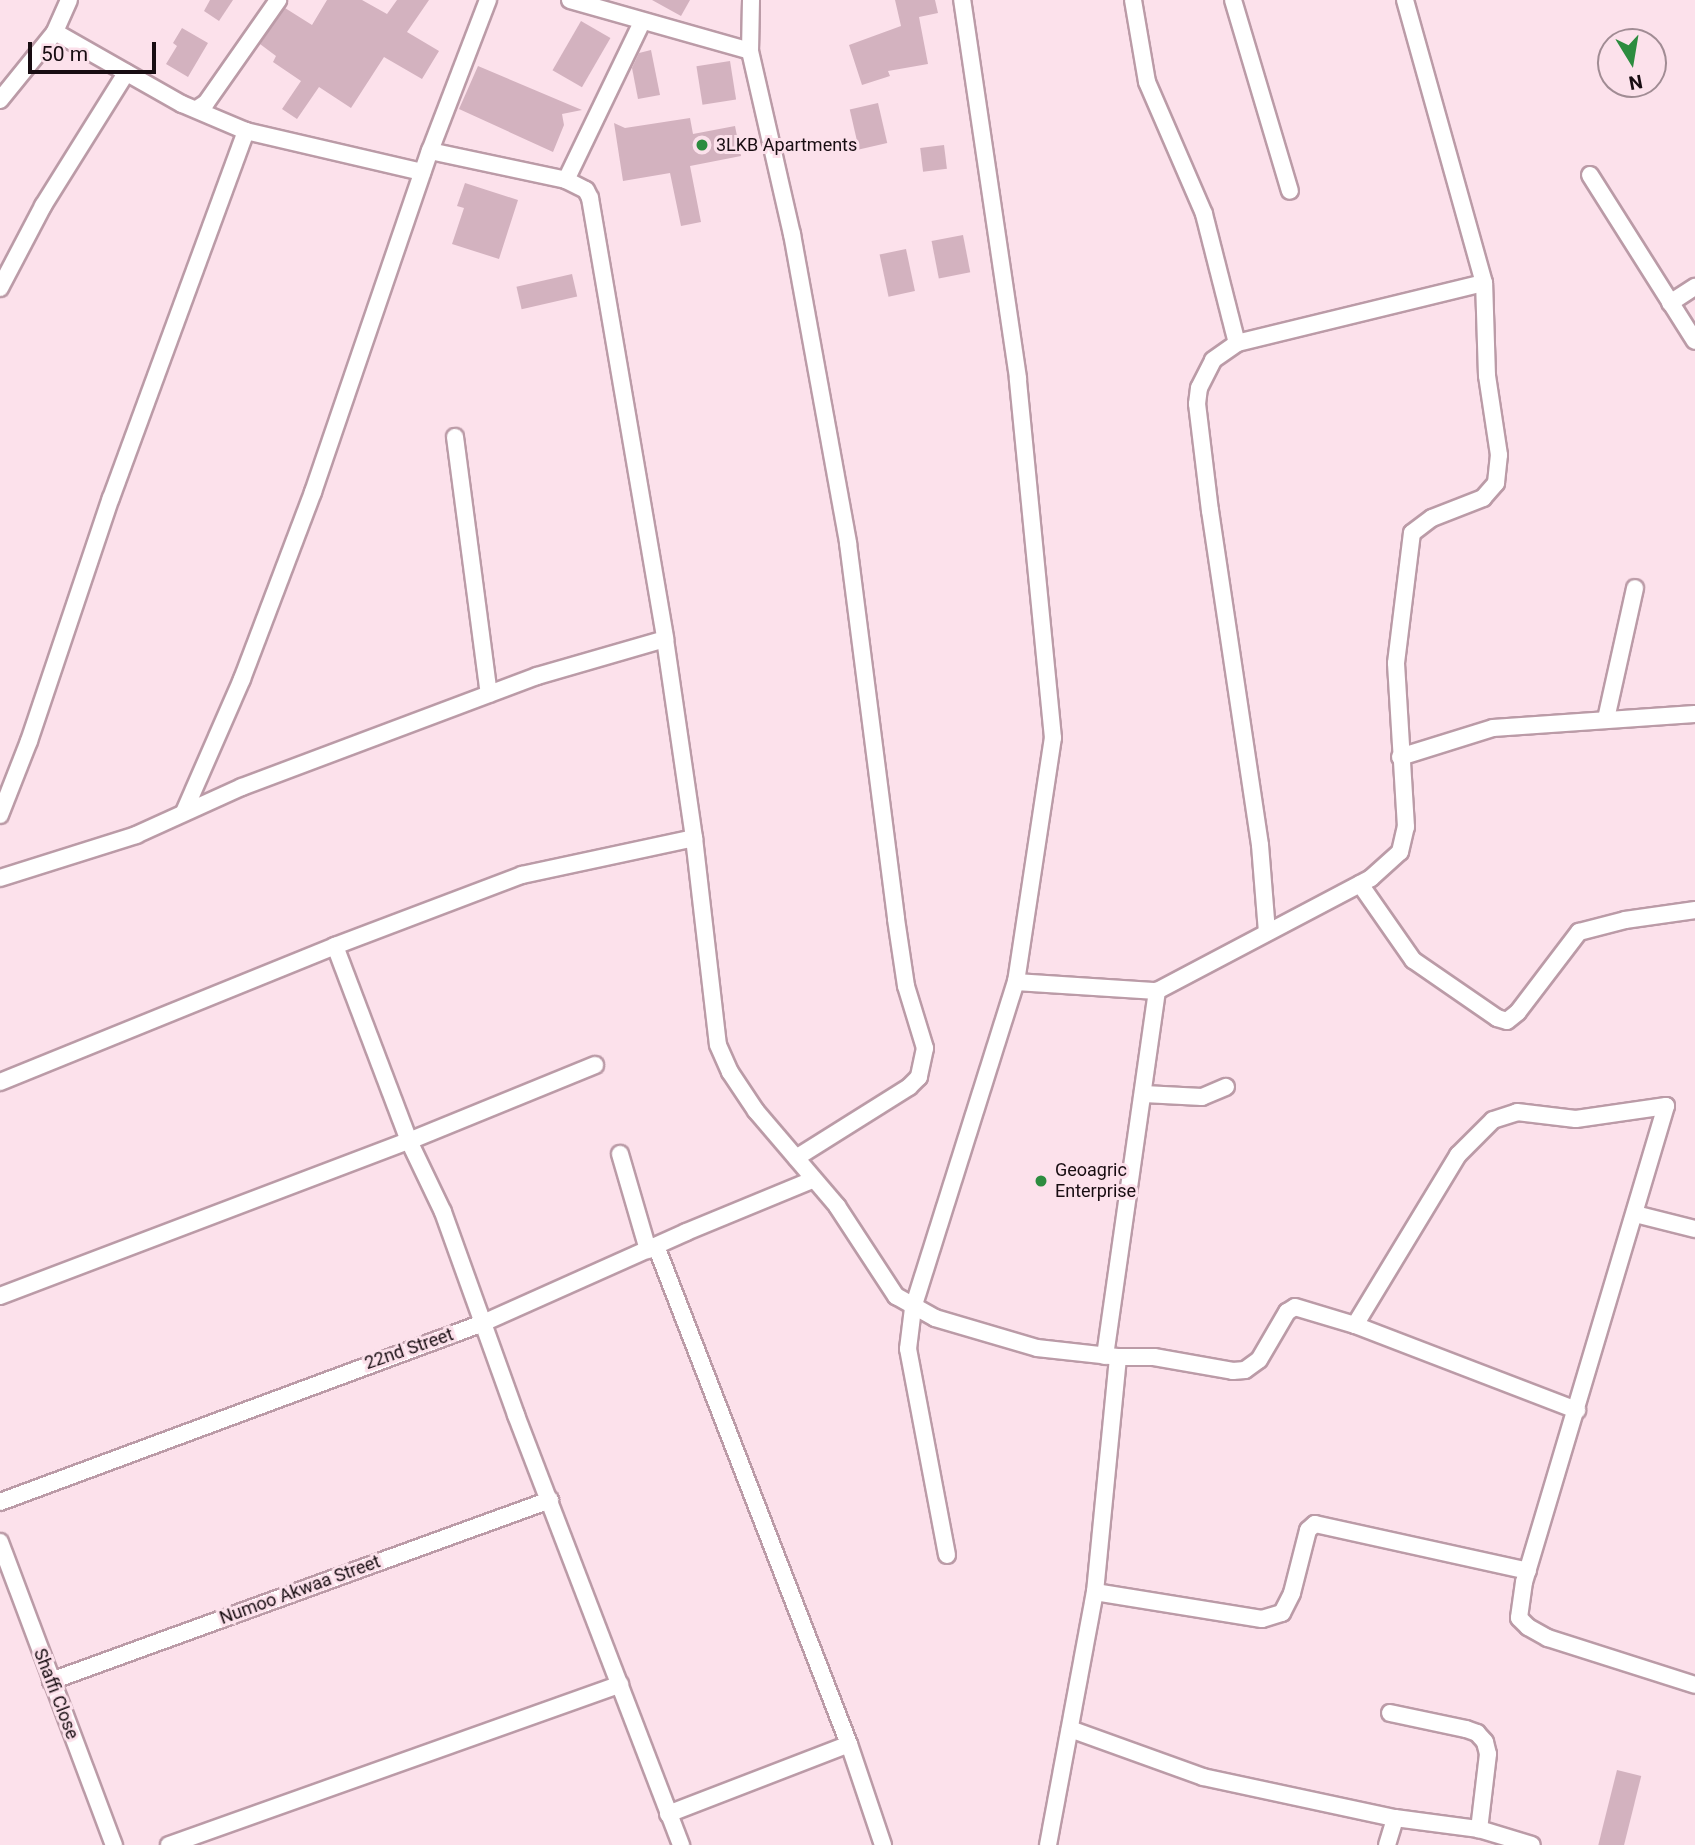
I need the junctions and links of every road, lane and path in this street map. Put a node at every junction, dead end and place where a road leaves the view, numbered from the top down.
1 (69, 0) edge
2 (278, 0) edge
3 (488, 0) edge
4 (570, 0) edge
5 (751, 0) edge
6 (962, 0) edge
7 (1133, 0) edge
8 (1233, 0) edge
9 (1405, 0) edge
10 (642, 22) junction
11 (55, 32) junction
12 (750, 51) junction
13 (126, 73) junction
14 (0, 100) edge
15 (197, 110) junction
16 (246, 131) junction
17 (430, 151) junction
18 (422, 172) junction
19 (1590, 175) dead end
20 (566, 180) junction
21 (1290, 191) dead end
22 (1484, 283) junction
23 (1695, 287) edge
24 (0, 288) edge
25 (1670, 303) junction
26 (1695, 341) edge
27 (1237, 343) junction
28 (454, 437) dead end
29 (1635, 588) dead end
30 (665, 639) junction
31 (489, 694) junction
32 (1695, 714) edge
33 (1606, 719) junction
34 (1400, 757) junction
35 (184, 813) junction
36 (0, 815) edge
37 (694, 838) junction
38 (0, 878) edge
39 (1360, 884) junction
40 (1695, 910) edge
41 (1267, 932) junction
42 (335, 946) junction
43 (1016, 982) junction
44 (1157, 991) junction
45 (595, 1065) dead end
46 (0, 1082) edge
47 (1226, 1087) dead end
48 (1144, 1094) junction
49 (409, 1141) junction
50 (620, 1154) dead end
51 (796, 1158) junction
52 (812, 1180) junction
53 (1635, 1214) junction
54 (1695, 1229) edge
55 (652, 1248) junction
56 (0, 1296) edge
57 (913, 1308) junction
58 (483, 1324) junction
59 (1355, 1325) junction
60 (1112, 1357) junction
61 (1577, 1410) junction
62 (550, 1500) junction
63 (0, 1502) edge
64 (0, 1542) edge
65 (947, 1555) dead end
66 (1528, 1571) junction
67 (1095, 1592) junction
68 (51, 1681) junction
69 (620, 1684) junction
70 (1695, 1685) edge
71 (1390, 1713) dead end
72 (1070, 1728) junction
73 (849, 1744) junction
74 (668, 1814) junction
75 (1395, 1818) junction
76 (1479, 1829) junction
77 (114, 1845) edge
78 (169, 1845) edge
79 (681, 1845) edge
80 (883, 1845) edge
81 (1048, 1845) edge
82 (1387, 1845) edge
83 (1532, 1845) edge

1 - 11 street
2 - 15 street
3 - 17 street
4 - 10 street
5 - 12 street
6 - 43 street
7 - 27 street
8 - 21 street
9 - 22 street
10 - 12 street
10 - 20 street
11 - 13 street
11 - 14 street
12 - 51 street
13 - 15 street
13 - 24 street
15 - 16 street
16 - 18 street
16 - 36 street
17 - 18 street
17 - 20 street
18 - 35 street
19 - 25 street
20 - 30 street
22 - 27 street
22 - 34 street
23 - 25 street
25 - 26 street
27 - 41 street
28 - 31 street
29 - 33 street
30 - 31 street
30 - 37 street
31 - 35 street
32 - 33 street
33 - 34 street
34 - 39 street
35 - 38 street
37 - 42 street
37 - 51 street
39 - 40 street
39 - 41 street
41 - 44 street
42 - 46 street
42 - 49 street
43 - 44 street
43 - 57 street
44 - 48 street
45 - 49 street
47 - 48 street
48 - 60 street
49 - 56 street
49 - 58 street
50 - 55 street
51 - 52 street
52 - 55 street, 22nd Street
52 - 57 street
53 - 54 street
53 - 59 street
53 - 61 street
55 - 58 street, 22nd Street
55 - 73 street
57 - 60 street
57 - 65 street
58 - 62 street
58 - 63 street, 22nd Street
59 - 60 street
59 - 61 street
60 - 67 street
61 - 66 street
62 - 68 street, Numoo Akwaa Street
62 - 69 street
64 - 68 street, Shaffi Close
66 - 67 street
66 - 70 street
67 - 72 street
68 - 77 street, Shaffi Close
69 - 74 street
69 - 78 street
71 - 76 street
72 - 75 street
72 - 81 street
73 - 74 street
73 - 80 street
74 - 79 street
75 - 76 street
75 - 82 street
76 - 83 street

